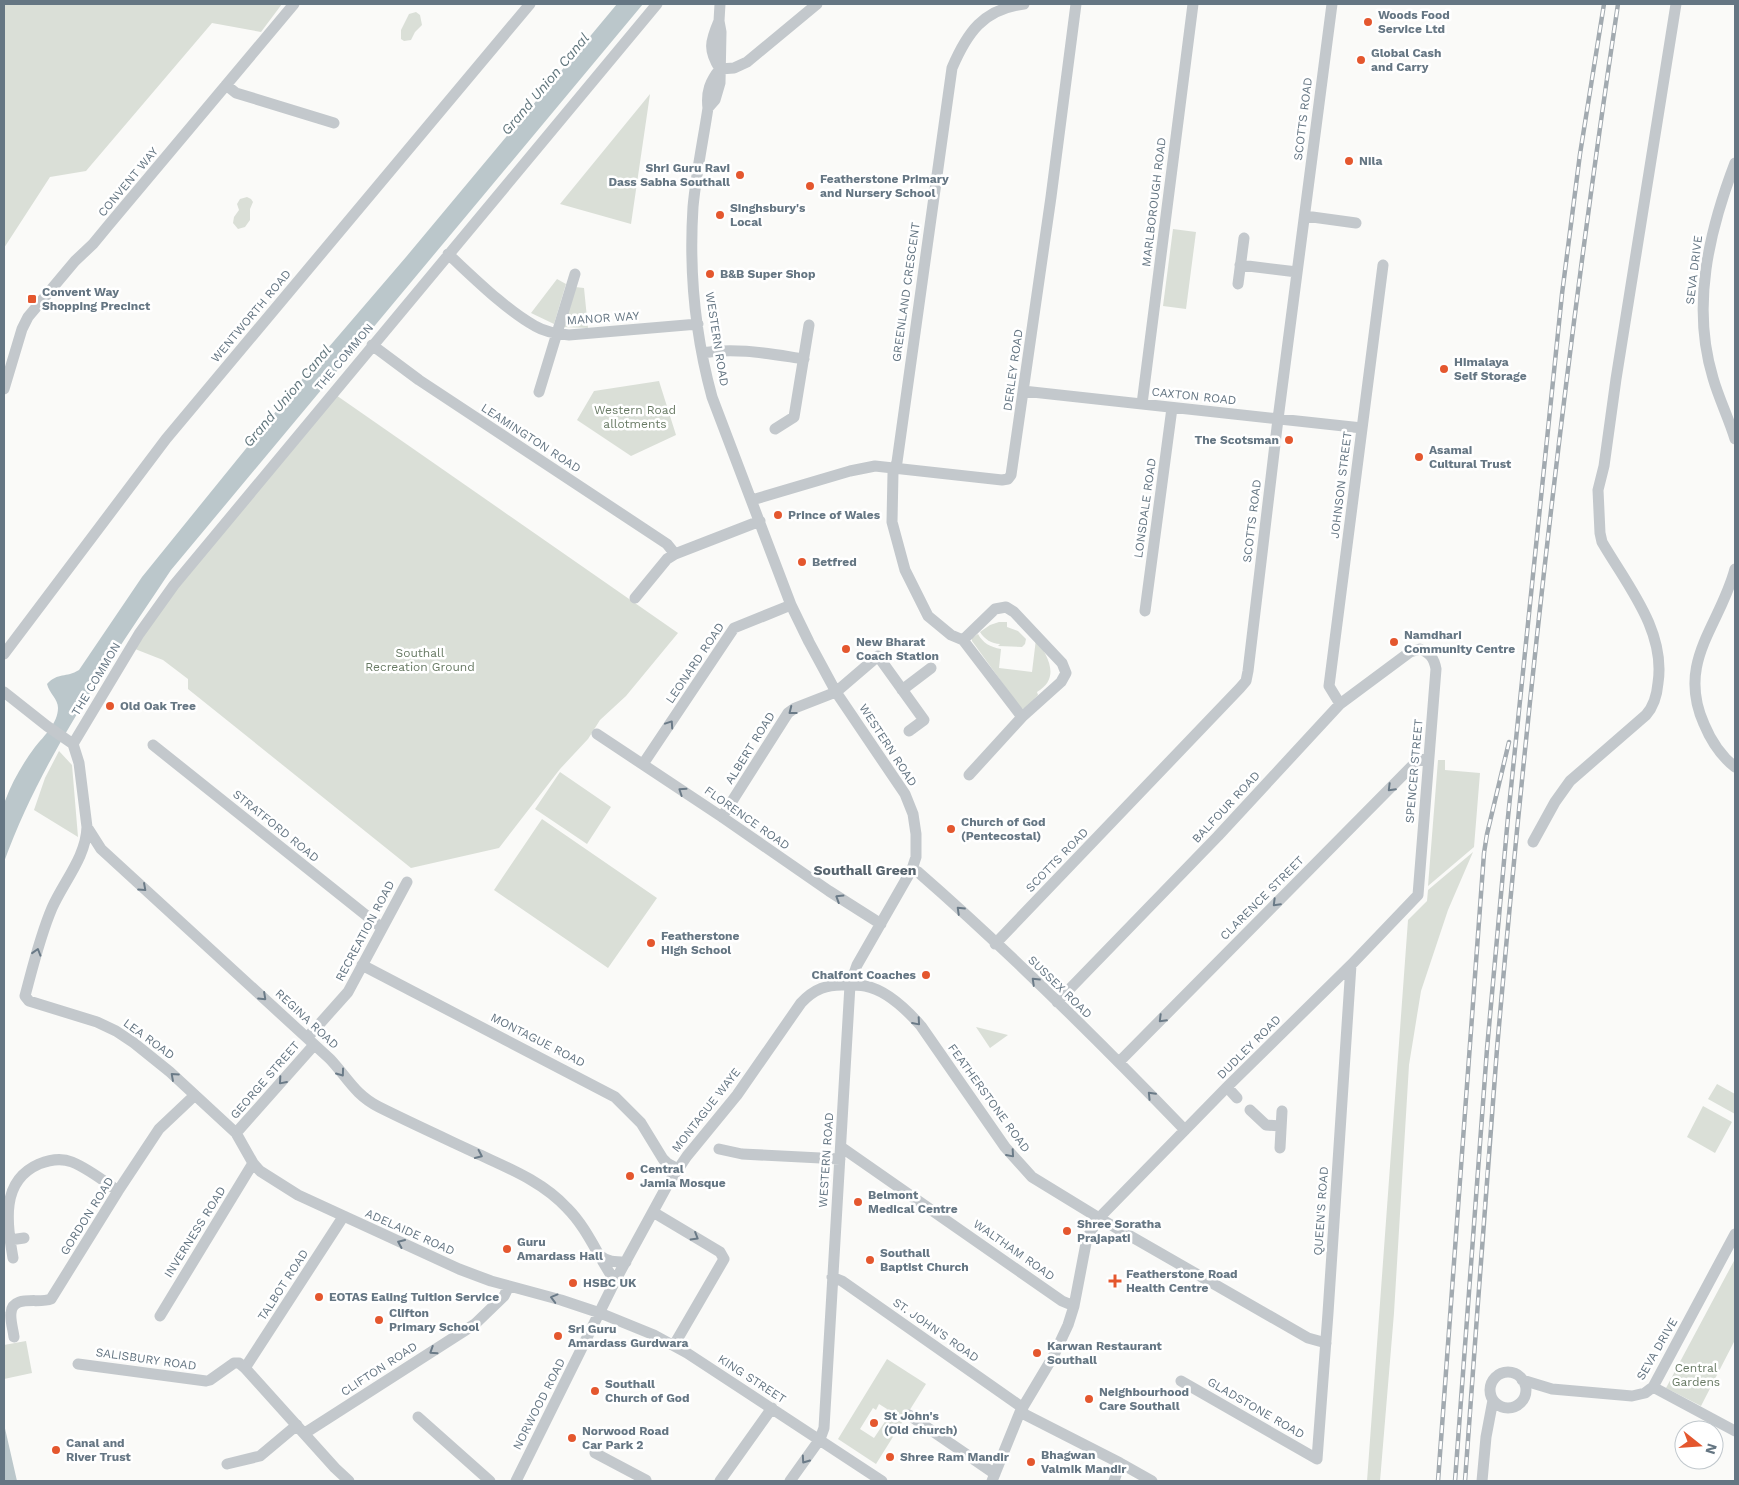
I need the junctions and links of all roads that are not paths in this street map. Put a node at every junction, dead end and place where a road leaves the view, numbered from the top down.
1 (294, 4) edge
2 (530, 4) edge
3 (657, 4) edge
4 (720, 4) edge
5 (817, 4) edge
6 (1024, 4) edge
7 (1072, 4) edge
8 (1193, 4) edge
9 (1332, 4) edge
10 (1676, 4) edge
11 (720, 69) junction
12 (226, 86) junction
13 (334, 123) dead end
14 (1735, 163) edge
15 (1305, 216) junction
16 (1356, 223) dead end
17 (1244, 238) dead end
18 (448, 254) junction
19 (1240, 264) junction
20 (1383, 265) dead end
21 (1297, 272) junction
22 (575, 274) dead end
23 (1238, 284) dead end
24 (698, 324) junction
25 (809, 325) dead end
26 (556, 334) junction
27 (372, 345) junction
28 (702, 353) junction
29 (804, 359) junction
30 (4, 389) edge
31 (1024, 391) junction
32 (538, 392) dead end
33 (1142, 404) junction
34 (1172, 408) junction
35 (1278, 419) junction
36 (1362, 428) junction
37 (775, 429) dead end
38 (1735, 439) edge
39 (895, 467) junction
40 (752, 500) junction
41 (760, 521) junction
42 (675, 554) junction
43 (1735, 569) edge
44 (635, 598) dead end
45 (791, 605) junction
46 (1145, 611) dead end
47 (962, 640) junction
48 (1427, 652) joint
49 (4, 654) edge
50 (931, 668) dead end
51 (902, 690) junction
52 (4, 692) edge
53 (836, 692) junction
54 (1340, 704) junction
55 (1022, 717) junction
56 (909, 731) dead end
57 (597, 734) dead end
58 (70, 741) junction
59 (153, 745) dead end
60 (1428, 758) junction
61 (643, 764) junction
62 (1735, 767) edge
63 (969, 775) dead end
64 (722, 817) junction
65 (87, 827) junction
66 (1533, 842) dead end
67 (107, 855) junction
68 (80, 856) junction
69 (912, 870) junction
70 (407, 882) dead end
71 (1418, 895) joint
72 (881, 924) junction
73 (382, 928) junction
74 (995, 944) junction
75 (362, 965) junction
76 (1351, 965) junction
77 (850, 985) junction
78 (1057, 1002) junction
79 (310, 1041) junction
80 (1119, 1062) junction
81 (1227, 1087) junction
82 (195, 1095) junction
83 (1237, 1098) dead end
84 (1250, 1110) dead end
85 (1282, 1111) dead end
86 (1281, 1126) junction
87 (1185, 1130) junction
88 (236, 1133) junction
89 (719, 1148) dead end
90 (1280, 1148) dead end
91 (840, 1153) junction
92 (253, 1163) junction
93 (678, 1169) junction
94 (118, 1191) junction
95 (653, 1212) junction
96 (343, 1217) junction
97 (1099, 1218) junction
98 (1735, 1234) edge
99 (24, 1238) dead end
100 (10, 1240) junction
101 (599, 1255) junction
102 (13, 1258) dead end
103 (626, 1262) junction
104 (832, 1277) junction
105 (615, 1281) junction
106 (509, 1286) junction
107 (1074, 1306) junction
108 (600, 1313) junction
109 (160, 1316) dead end
110 (14, 1337) dead end
111 (1326, 1342) junction
112 (674, 1345) junction
113 (78, 1364) dead end
114 (240, 1365) junction
115 (1522, 1380) junction
116 (1182, 1381) dead end
117 (1653, 1387) junction
118 (1552, 1389) junction
119 (1524, 1397) junction
120 (1493, 1400) junction
121 (772, 1408) junction
122 (1507, 1408) junction
123 (1021, 1410) junction
124 (909, 1415) dead end
125 (418, 1417) dead end
126 (297, 1425) junction
127 (1735, 1431) edge
128 (1486, 1437) junction
129 (820, 1440) junction
130 (595, 1453) dead end
131 (1317, 1459) joint
132 (1120, 1463) junction
133 (227, 1464) dead end
134 (993, 1478) edge
135 (349, 1481) edge
136 (490, 1481) edge
137 (516, 1481) edge
138 (646, 1481) edge
139 (720, 1481) edge
140 (790, 1481) edge
141 (882, 1481) edge
142 (1114, 1481) edge
143 (1152, 1481) edge
144 (1482, 1481) edge

1 - 12 street, CONVENT WAY
2 - 49 street, WENTWORTH ROAD
3 - 18 street, THE COMMON
4 - 11 street
5 - 11 street
6 - 39 street, GREENLAND CRESCENT
7 - 31 street, DERLEY ROAD
8 - 33 street, MARLBOROUGH ROAD
9 - 15 street, SCOTTS ROAD
10 - 66 street
11 - 24 street, WESTERN ROAD
12 - 13 street
12 - 30 street, CONVENT WAY
14 - 38 street, SEVA DRIVE
15 - 16 street
15 - 21 street, SCOTTS ROAD
17 - 19 street
18 - 26 street, MANOR WAY
18 - 27 street, THE COMMON
19 - 21 street
19 - 23 street
20 - 36 street, JOHNSON STREET
21 - 35 street, SCOTTS ROAD
22 - 26 street
24 - 26 street, MANOR WAY
24 - 28 street, WESTERN ROAD
25 - 29 street
26 - 32 street
27 - 42 street, LEAMINGTON ROAD
27 - 58 street, THE COMMON
28 - 29 street
28 - 40 street, WESTERN ROAD
29 - 37 street
31 - 33 street, CAXTON ROAD
31 - 39 street, DERLEY ROAD
33 - 34 street, CAXTON ROAD
34 - 35 street, CAXTON ROAD
34 - 46 street, LONSDALE ROAD
35 - 36 street, CAXTON ROAD
35 - 74 street, SCOTTS ROAD
36 - 54 street, JOHNSON STREET
39 - 40 street, DERLEY ROAD
39 - 47 street, GREENLAND CRESCENT
40 - 41 street, WESTERN ROAD
41 - 42 street
41 - 45 street, WESTERN ROAD
42 - 44 street
43 - 62 street
45 - 53 street, WESTERN ROAD
61 -> 45 street, LEONARD ROAD
47 - 55 street
47 - 55 street
48 - 54 street, BALFOUR ROAD
48 - 60 street, SPENCER STREET
50 - 51 street
51 - 53 street, ALBERT ROAD
51 - 56 street
52 - 58 street
53 -> 64 street, ALBERT ROAD
53 - 69 street, WESTERN ROAD
54 - 78 street, BALFOUR ROAD
55 - 63 street
57 - 61 street, FLORENCE ROAD
58 - 65 street, REGINA ROAD
59 - 73 street, STRATFORD ROAD
60 - 71 street, SPENCER STREET
60 -> 80 street, CLARENCE STREET
64 -> 61 street, FLORENCE ROAD
72 -> 64 street, FLORENCE ROAD
65 - 67 street, REGINA ROAD
65 - 68 street
67 - 68 street
67 -> 79 street, REGINA ROAD
82 -> 68 street, LEA ROAD
69 - 72 street, WESTERN ROAD
74 -> 69 street, SUSSEX ROAD
70 - 73 street, RECREATION ROAD
71 - 76 street, DUDLEY ROAD
72 - 77 street, WESTERN ROAD
73 - 75 street, RECREATION ROAD
78 -> 74 street, SUSSEX ROAD
75 - 79 street, RECREATION ROAD
75 - 93 street, MONTAGUE ROAD
76 - 81 street, DUDLEY ROAD
76 - 111 street, QUEEN'S ROAD
77 - 91 street, WESTERN ROAD
77 - 93 street, MONTAGUE WAYE
77 -> 97 street, FEATHERSTONE ROAD
78 - 80 street, SUSSEX ROAD
79 -> 88 street, GEORGE STREET
79 -> 101 street, REGINA ROAD
87 -> 80 street, SUSSEX ROAD
81 - 83 street
81 - 87 street, DUDLEY ROAD
82 - 88 street, LEA ROAD
82 - 94 street, GORDON ROAD
84 - 86 street
85 - 86 street
86 - 90 street
87 - 97 street, DUDLEY ROAD
88 - 92 street, ADELAIDE ROAD
89 - 91 street
91 - 104 street, WESTERN ROAD
91 - 107 street, WALTHAM ROAD
92 - 96 street, ADELAIDE ROAD
92 - 109 street, INVERNESS ROAD
93 - 95 street, MONTAGUE WAYE
94 - 100 street
94 - 110 street, GORDON ROAD
95 - 103 street, MONTAGUE WAYE
95 -> 112 street
106 -> 96 street, ADELAIDE ROAD
96 - 114 street, TALBOT ROAD
97 - 107 street
97 - 111 street, FEATHERSTONE ROAD
98 - 117 street, SEVA DRIVE
99 - 100 street
100 - 102 street
101 - 103 street
101 - 105 street, REGINA ROAD
103 - 105 street, MONTAGUE WAYE
104 - 123 street, ST. JOHN'S ROAD
104 - 129 street, WESTERN ROAD
105 - 108 street, MONTAGUE WAYE
108 -> 106 street, ADELAIDE ROAD
106 -> 126 street, CLIFTON ROAD
107 - 123 street
108 - 112 street, KING STREET
108 - 137 street, NORWOOD ROAD
111 - 131 street, QUEEN'S ROAD
112 - 121 street, KING STREET
113 - 114 street, SALISBURY ROAD
114 - 126 street
115 - 118 street, SEVA DRIVE
115 - 119 street
115 - 120 street
116 - 131 street, GLADSTONE ROAD
117 - 118 street, SEVA DRIVE
117 - 127 street
118 - 119 street, SEVA DRIVE
119 - 122 street
120 - 122 street
120 - 128 street
121 - 129 street, KING STREET
121 - 139 street
122 - 128 street
123 - 132 street, ST. JOHN'S ROAD
123 - 134 street
124 - 134 street
125 - 136 street
126 - 133 street, CLIFTON ROAD
126 - 135 street
128 - 144 street
129 -> 140 street
129 - 141 street, KING STREET
130 - 138 street
132 - 142 street
132 - 143 street, ST. JOHN'S ROAD

